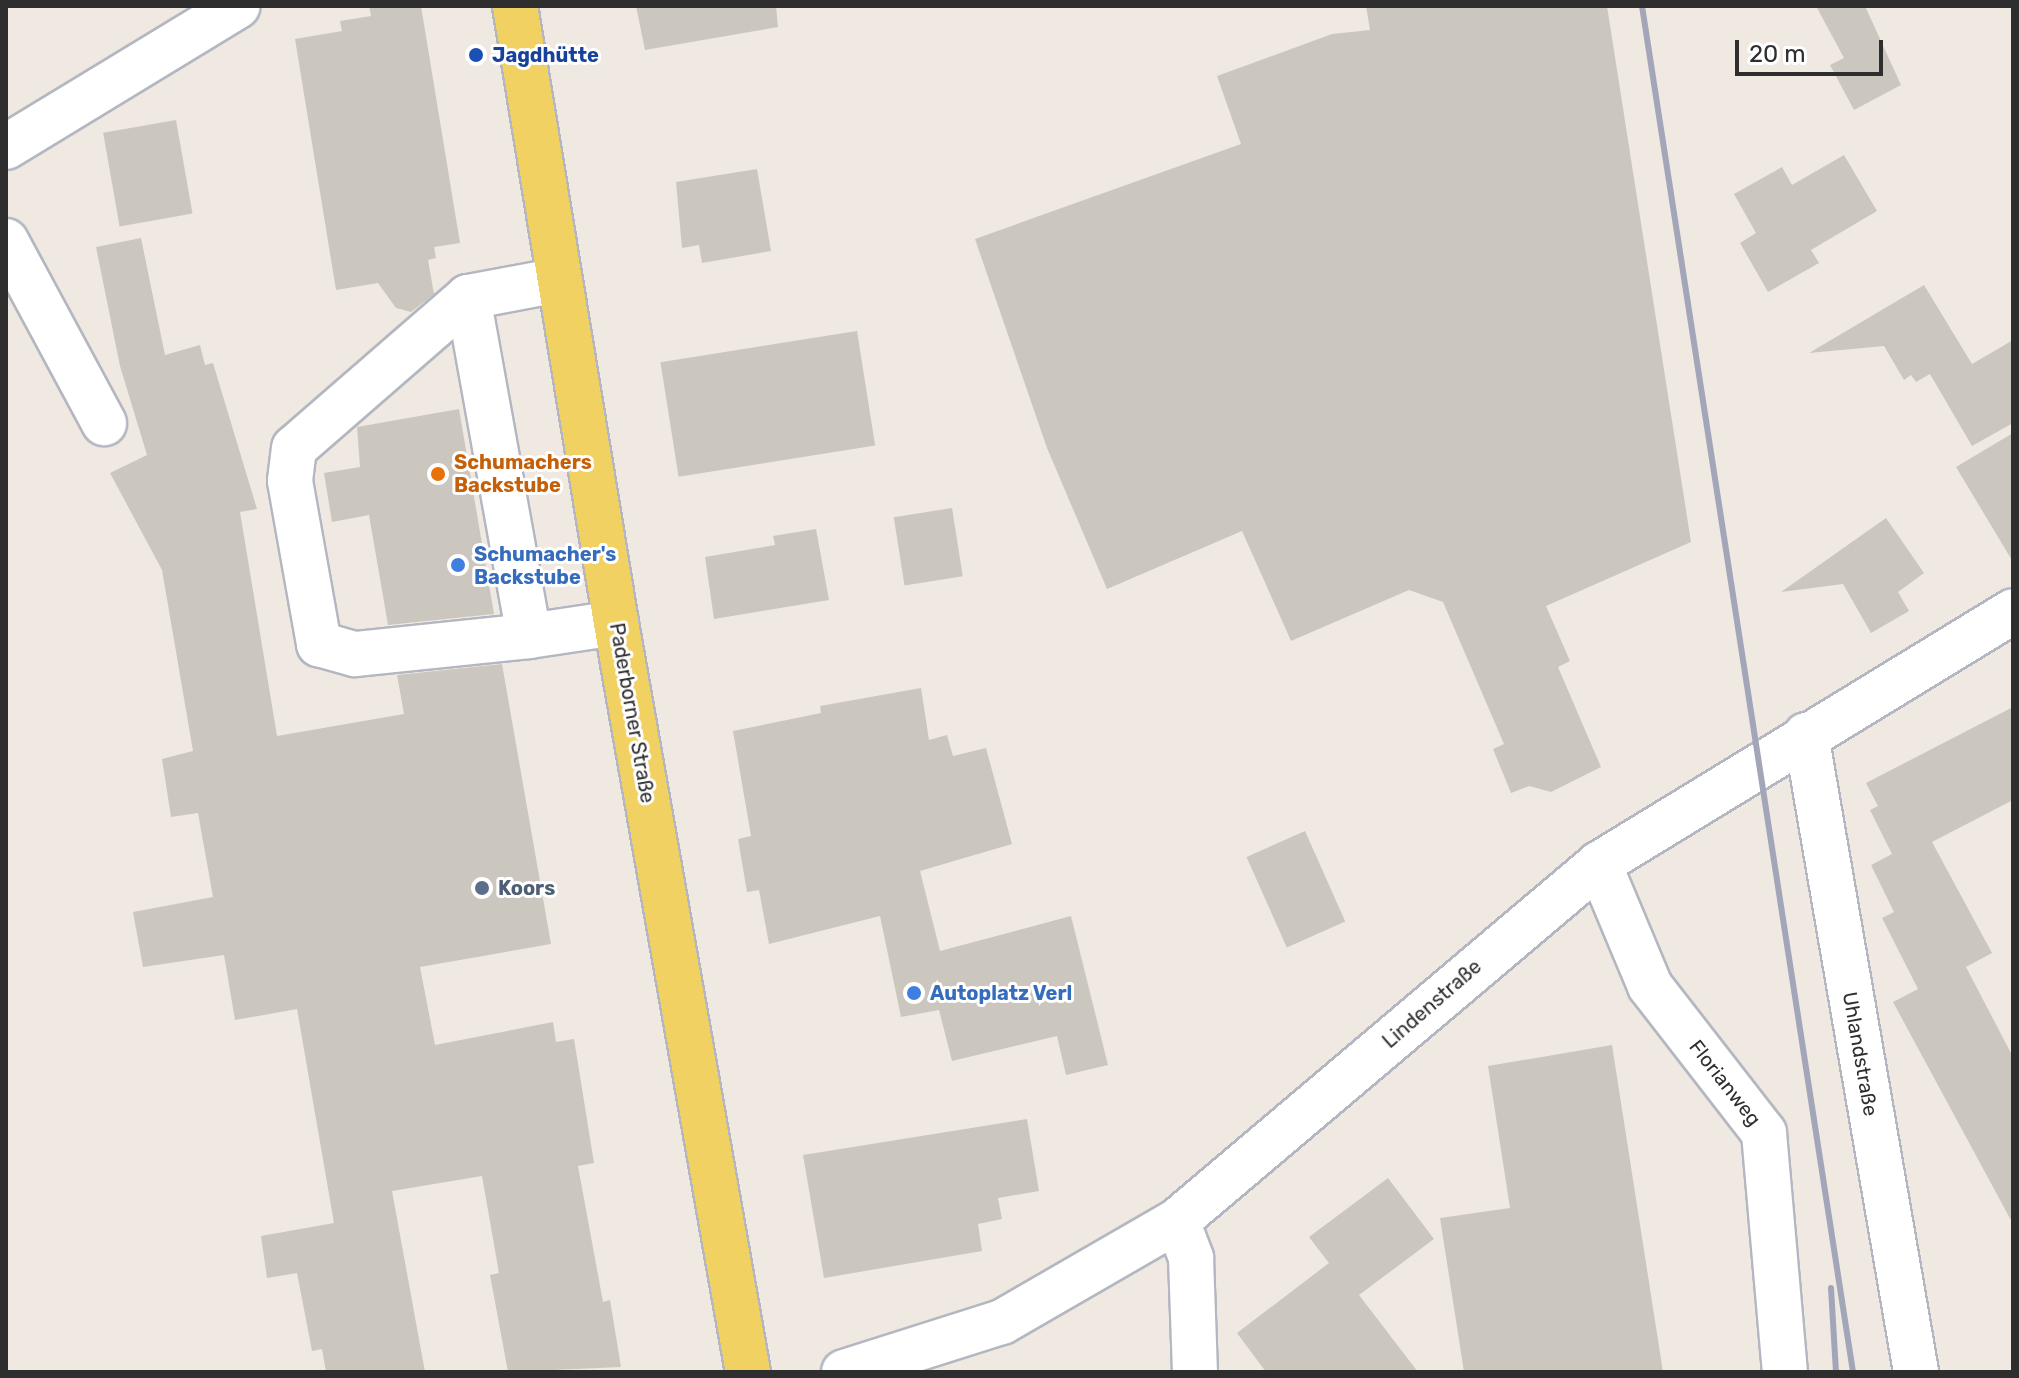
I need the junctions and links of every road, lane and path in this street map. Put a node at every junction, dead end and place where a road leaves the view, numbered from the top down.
1 (238, 6) edge
2 (515, 6) edge
3 (6, 147) edge
4 (6, 241) edge
5 (559, 280) junction
6 (468, 297) junction
7 (104, 423) dead end
8 (2013, 611) edge
9 (616, 623) junction
10 (529, 636) junction
11 (1806, 735) junction
12 (1599, 864) junction
13 (1177, 1221) junction
14 (748, 1372) edge
15 (844, 1372) edge
16 (1195, 1372) edge
17 (1785, 1372) edge
18 (1916, 1372) edge

1 - 3 street
2 - 5 main road, Paderborner Straße
4 - 7 street
5 - 6 street
5 - 9 main road, Paderborner Straße
6 - 10 street
6 - 10 street
8 - 11 street, Lindenstraße
9 - 10 street
9 - 14 main road, Paderborner Straße
11 - 12 street, Lindenstraße
11 - 18 street, Uhlandstraße
12 - 13 street, Lindenstraße
12 - 17 street, Florianweg
13 - 15 street, Lindenstraße
13 - 16 street

